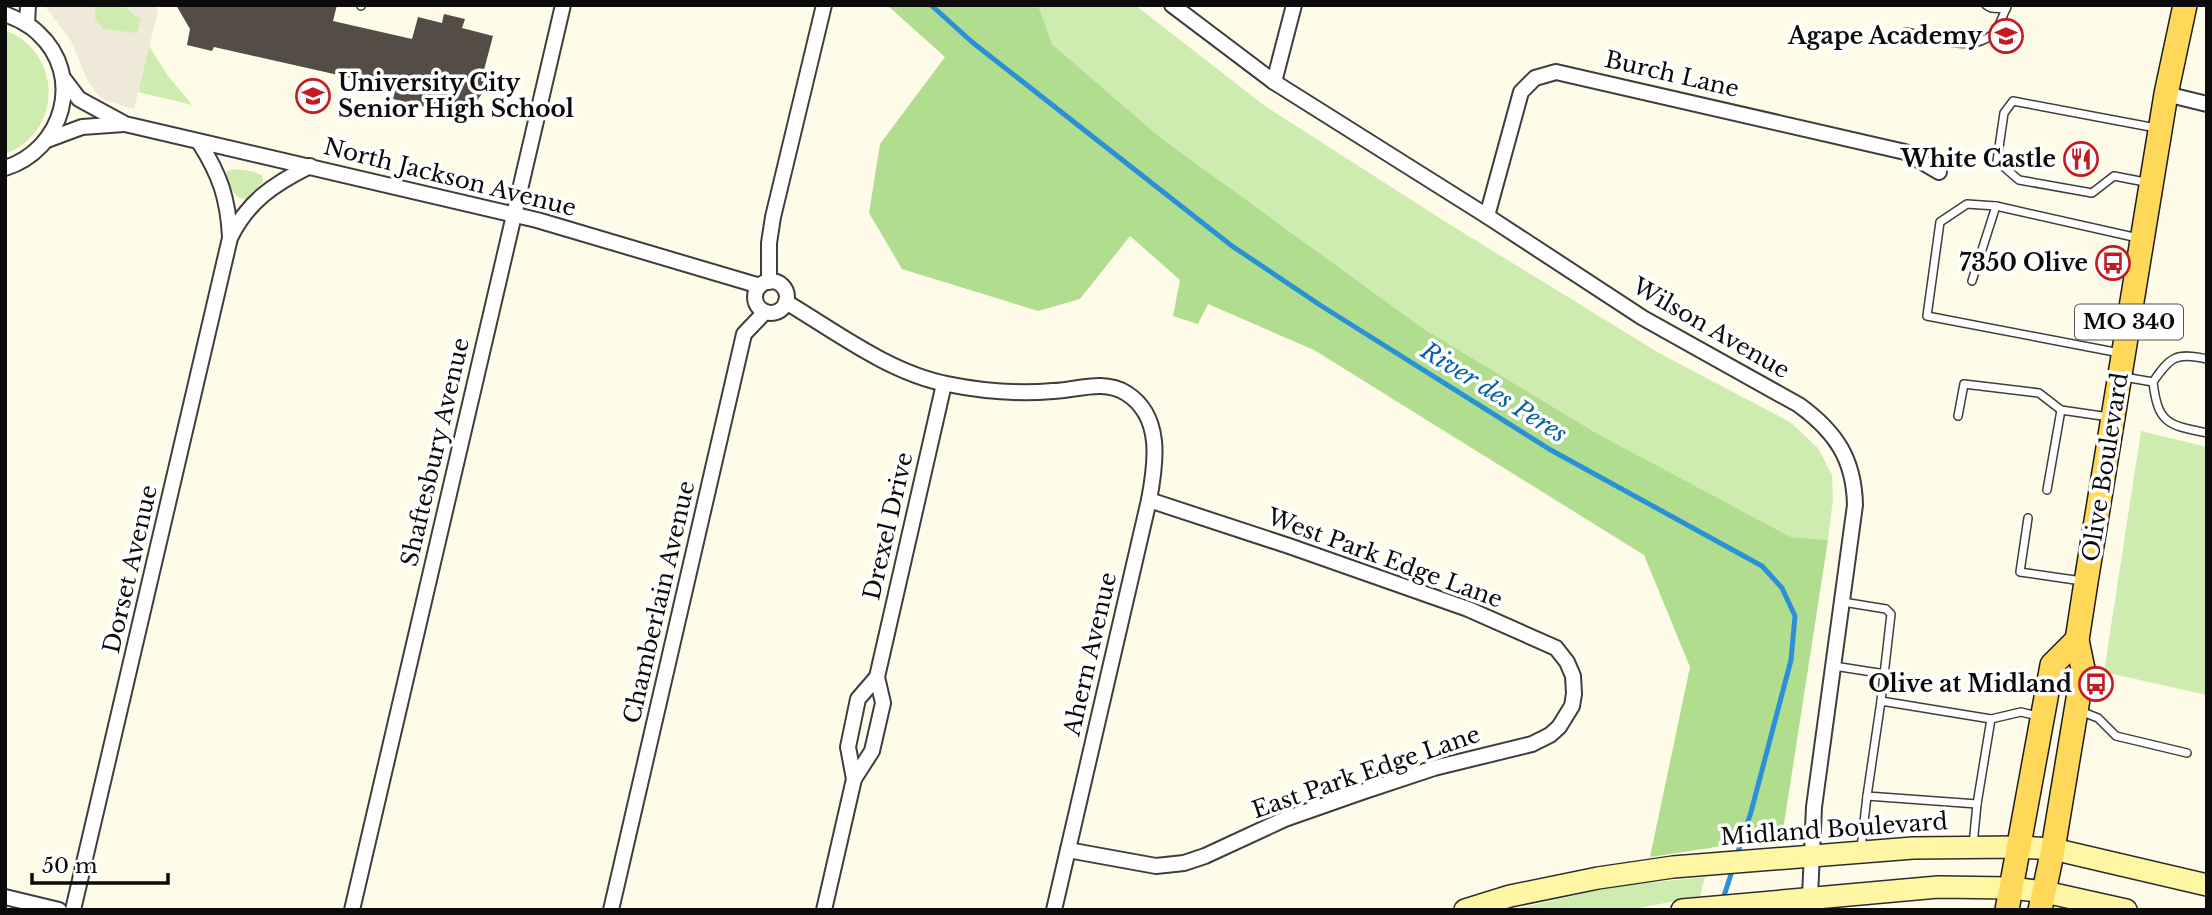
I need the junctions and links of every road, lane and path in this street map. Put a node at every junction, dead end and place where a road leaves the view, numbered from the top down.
1 (28, 5) edge
2 (563, 5) edge
3 (824, 5) edge
4 (1172, 5) edge
5 (1294, 5) edge
6 (1986, 5) edge
7 (2185, 5) edge
8 (2007, 7) edge
9 (5, 14) edge
10 (27, 24) junction
11 (1906, 32) dead end
12 (63, 78) junction
13 (1274, 82) junction
14 (2166, 94) junction
15 (2207, 104) edge
16 (125, 124) junction
17 (2160, 128) junction
18 (47, 140) junction
19 (199, 142) junction
20 (310, 166) junction
21 (5, 168) edge
22 (1939, 172) dead end
23 (2151, 183) junction
24 (1996, 206) junction
25 (513, 215) junction
26 (1487, 216) junction
27 (230, 238) junction
28 (2142, 239) junction
29 (1972, 281) dead end
30 (765, 284) junction
31 (786, 302) junction
32 (765, 312) junction
33 (2207, 359) edge
34 (2122, 365) junction
35 (2153, 382) junction
36 (944, 384) junction
37 (2061, 410) junction
38 (1958, 416) dead end
39 (2113, 418) junction
40 (2207, 433) edge
41 (2047, 490) dead end
42 (1149, 500) junction
43 (2028, 518) dead end
44 (2086, 582) junction
45 (1843, 602) junction
46 (2077, 640) junction
47 (1833, 666) junction
48 (1885, 674) junction
49 (877, 677) junction
50 (1574, 694) joint
51 (1881, 701) junction
52 (2076, 709) junction
53 (2043, 717) junction
54 (1991, 719) junction
55 (2187, 752) dead end
56 (854, 779) junction
57 (1867, 796) junction
58 (1978, 804) junction
59 (1973, 847) junction
60 (2019, 847) junction
61 (2053, 849) junction
62 (1068, 850) junction
63 (1861, 852) junction
64 (1811, 856) junction
65 (2207, 885) edge
66 (5, 897) edge
67 (1810, 897) junction
68 (2009, 899) edge
69 (2043, 901) edge
70 (1688, 909) edge
71 (59, 910) edge
72 (73, 910) edge
73 (352, 910) edge
74 (611, 910) edge
75 (824, 910) edge
76 (1054, 910) edge
77 (1465, 910) edge
78 (2126, 910) edge

1 - 10 street
2 - 25 street, Shaftesbury Avenue
3 - 30 street
4 - 13 street, Wilson Avenue
5 - 13 street
6 - 8 lane
7 - 14 main road, Olive Boulevard / MO 340
8 - 11 lane
9 - 10 street
10 - 12 street
12 - 16 street, North Jackson Avenue
12 - 18 street
13 - 26 street, Wilson Avenue
14 - 15 street
14 - 17 main road, Olive Boulevard / MO 340
16 - 18 street, North Jackson Avenue
16 - 19 street, North Jackson Avenue
17 - 23 main road, Olive Boulevard / MO 340
17 - 23 lane
18 - 21 street
19 - 20 street, North Jackson Avenue
19 - 27 street, Dorset Avenue
20 - 25 street, North Jackson Avenue
20 - 27 street, Dorset Avenue
22 - 26 street, Burch Lane
23 - 28 main road, Olive Boulevard / MO 340
24 - 28 lane
24 - 29 lane
24 - 34 lane
25 - 30 street, North Jackson Avenue
25 - 73 street, Shaftesbury Avenue
26 - 45 street, Wilson Avenue
27 - 72 street, Dorset Avenue
28 - 34 main road, Olive Boulevard / MO 340
30 - 31 street
30 - 32 street
31 - 32 street
31 - 36 street
32 - 74 street, Chamberlain Avenue
33 - 35 lane
34 - 35 lane
34 - 39 main road, Olive Boulevard / MO 340
35 - 40 lane
36 - 42 street, Ahern Avenue
36 - 49 street, Drexel Drive
37 - 38 lane
37 - 39 lane
37 - 41 lane
39 - 44 main road, Olive Boulevard / MO 340
42 - 50 street, West Park Edge Lane
42 - 62 street, Ahern Avenue
43 - 44 lane
44 - 46 main road, Olive Boulevard / MO 340
45 - 47 street, Wilson Avenue
45 - 48 lane
46 - 52 main road, Olive Boulevard / MO 340
46 - 53 main road
47 - 48 lane
47 - 64 street, Wilson Avenue
48 - 51 lane
49 - 56 street, Drexel Drive
49 - 56 street, Drexel Drive
50 - 62 street, East Park Edge Lane
51 - 54 lane
51 - 57 lane
52 - 55 lane
52 - 61 main road, Olive Boulevard / MO 340
53 - 54 lane
53 - 60 main road
54 - 58 lane
56 - 75 street, Drexel Drive
57 - 58 lane
57 - 63 lane
58 - 59 lane
59 - 60 main road, Midland Boulevard
59 - 63 main road, Midland Boulevard
60 - 61 main road, Midland Boulevard
60 - 68 main road
61 - 65 main road, Midland Boulevard
61 - 69 main road, Olive Boulevard / MO 340
62 - 76 street, Ahern Avenue
63 - 64 main road, Midland Boulevard
64 - 67 street, Wilson Avenue
64 - 77 main road, Midland Boulevard
66 - 71 street
67 - 68 main road
67 - 70 main road
68 - 69 main road
69 - 78 main road

